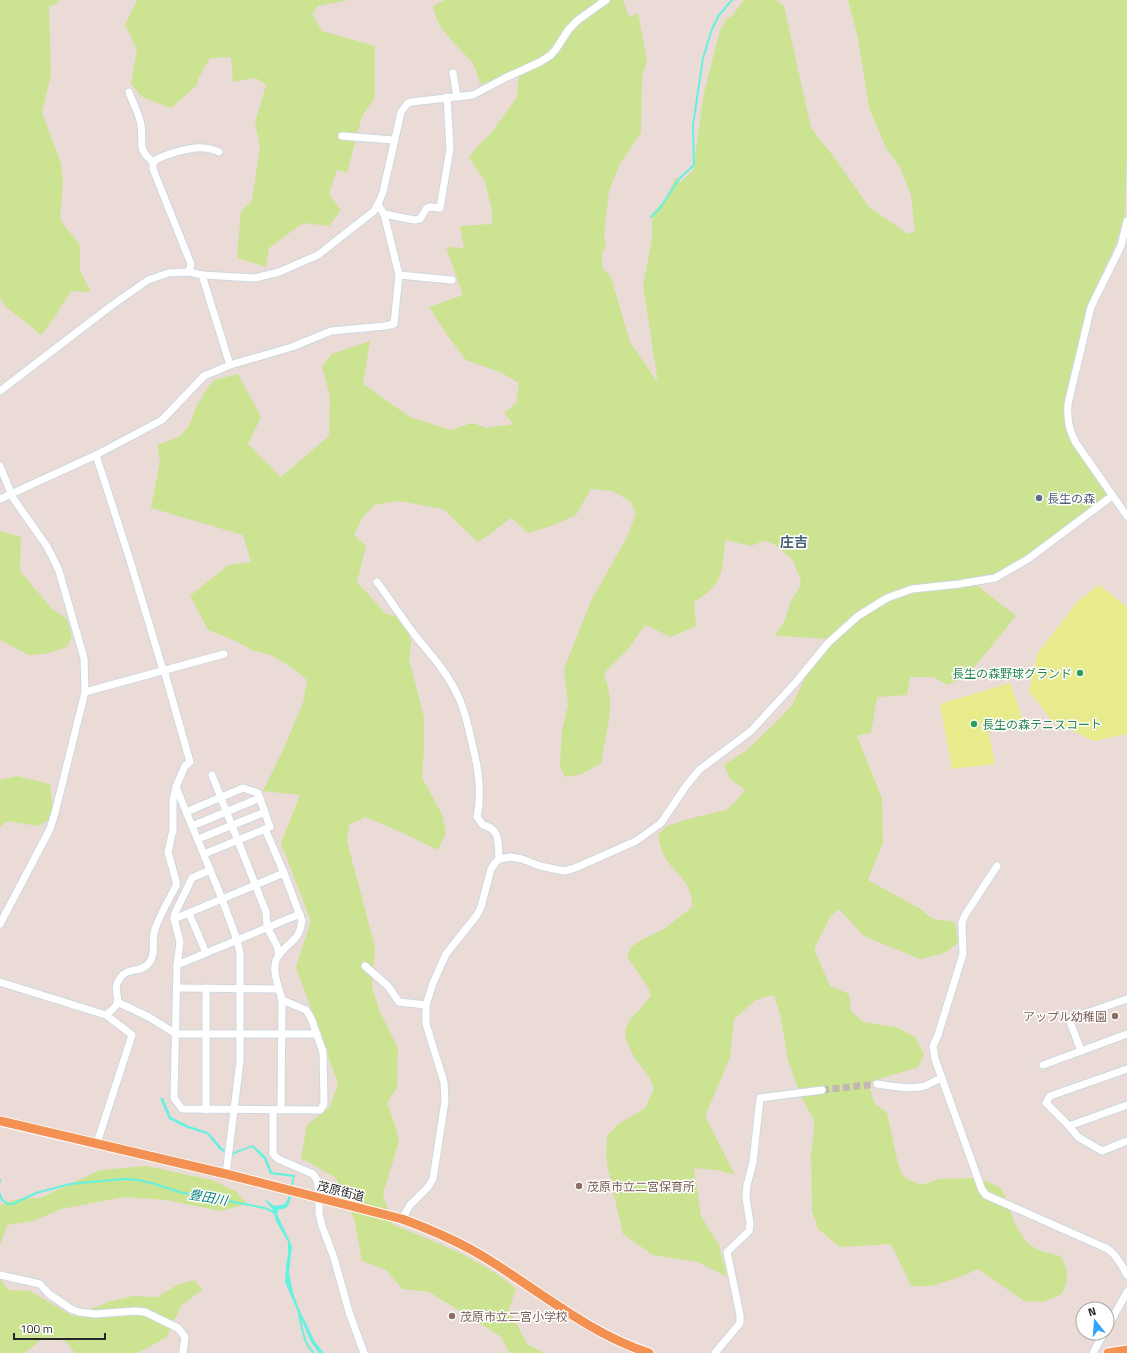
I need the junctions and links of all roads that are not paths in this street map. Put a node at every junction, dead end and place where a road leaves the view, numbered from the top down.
1 (606, 0) edge
2 (453, 73) dead end
3 (129, 92) dead end
4 (457, 96) junction
5 (447, 97) junction
6 (342, 136) dead end
7 (394, 140) junction
8 (219, 152) dead end
9 (153, 162) junction
10 (378, 205) junction
11 (384, 214) junction
12 (1127, 221) edge
13 (189, 272) junction
14 (202, 275) junction
15 (399, 275) junction
16 (452, 280) dead end
17 (230, 365) junction
18 (0, 391) edge
19 (96, 455) junction
20 (0, 466) edge
21 (12, 494) junction
22 (1112, 496) junction
23 (0, 499) edge
24 (1127, 516) edge
25 (377, 582) dead end
26 (224, 654) dead end
27 (164, 670) junction
28 (85, 692) junction
29 (212, 775) dead end
30 (176, 787) junction
31 (220, 798) junction
32 (260, 798) junction
33 (186, 812) junction
34 (226, 812) junction
35 (265, 812) junction
36 (232, 825) junction
37 (192, 826) junction
38 (265, 829) junction
39 (198, 839) junction
40 (238, 840) junction
41 (204, 854) junction
42 (499, 860) junction
43 (997, 866) dead end
44 (210, 870) junction
45 (284, 873) junction
46 (255, 885) junction
47 (222, 899) junction
48 (189, 913) junction
49 (300, 914) junction
50 (174, 919) junction
51 (0, 924) edge
52 (268, 927) junction
53 (238, 940) junction
54 (206, 953) junction
55 (279, 955) junction
56 (177, 965) junction
57 (365, 966) dead end
58 (0, 982) edge
59 (177, 988) junction
60 (206, 988) junction
61 (241, 989) junction
62 (279, 989) junction
63 (1127, 999) edge
64 (282, 1000) junction
65 (117, 1002) junction
66 (426, 1005) junction
67 (106, 1015) junction
68 (176, 1034) junction
69 (241, 1034) junction
70 (317, 1034) junction
71 (1127, 1034) edge
72 (206, 1035) junction
73 (281, 1035) junction
74 (1081, 1051) junction
75 (1043, 1065) dead end
76 (1127, 1069) edge
77 (942, 1078) junction
78 (877, 1084) tunnel mouth
79 (822, 1090) tunnel mouth
80 (1127, 1105) edge
81 (206, 1110) junction
82 (235, 1110) junction
83 (273, 1110) junction
84 (281, 1110) junction
85 (0, 1121) edge
86 (1069, 1126) junction
87 (1127, 1141) edge
88 (97, 1143) junction
89 (226, 1174) junction
90 (319, 1197) junction
91 (402, 1219) junction
92 (0, 1275) edge
93 (1127, 1275) edge
94 (1127, 1292) edge
95 (1115, 1314) edge
96 (1100, 1341) edge
97 (1127, 1350) edge
98 (183, 1353) edge
99 (364, 1353) edge
100 (649, 1353) edge
101 (715, 1353) edge
102 (1093, 1353) edge
103 (1108, 1353) edge

1 - 4 street
2 - 4 street
3 - 9 street
4 - 5 street
5 - 7 street
5 - 11 street
6 - 7 street
7 - 10 street
8 - 9 street
9 - 13 street
10 - 11 street
10 - 14 street
11 - 15 street
12 - 22 street
13 - 14 street
13 - 18 street
14 - 17 street
15 - 16 street
15 - 17 street
17 - 19 street
19 - 21 street
19 - 27 street
20 - 21 street
21 - 23 street
21 - 28 street
22 - 24 street
22 - 42 street
25 - 42 street
26 - 27 street
27 - 28 street
27 - 30 street
28 - 51 street
29 - 31 street
30 - 33 street
30 - 65 street
31 - 32 street
31 - 33 street
31 - 34 street
32 - 34 street
32 - 35 street
33 - 37 street
34 - 36 street
34 - 37 street
35 - 36 street
35 - 38 street
36 - 39 street
36 - 40 street
37 - 39 street
38 - 40 street
38 - 45 street
39 - 41 street
40 - 41 street
40 - 46 street
41 - 44 street
42 - 66 street
43 - 77 street
44 - 47 street
44 - 50 street
45 - 46 street
45 - 49 street
46 - 47 street
46 - 52 street
47 - 48 street
47 - 53 street
48 - 50 street
48 - 54 street
49 - 52 street
49 - 55 street
50 - 56 street
52 - 53 street
52 - 55 street
53 - 54 street
53 - 61 street
54 - 56 street
55 - 62 street
56 - 59 street
57 - 66 street
58 - 67 street
59 - 60 street
59 - 68 street
60 - 61 street
60 - 72 street
61 - 62 street
61 - 69 street
62 - 64 street
63 - 74 street
64 - 70 street
64 - 73 street
65 - 67 street
65 - 68 street
66 - 91 street
67 - 88 street
68 - 72 street
68 - 81 street
69 - 72 street
69 - 73 street
69 - 82 street
70 - 73 street
70 - 84 street
71 - 74 street
72 - 81 street
73 - 84 street
74 - 75 street
76 - 86 street
77 - 78 street
77 - 93 street
79 - 101 street
80 - 86 street
81 - 82 street
82 - 83 street
82 - 89 street
83 - 84 street
83 - 90 street
85 - 88 main road, 茂原街道
86 - 87 street
88 - 89 main road, 茂原街道
89 - 90 main road, 茂原街道
90 - 91 main road, 茂原街道
90 - 99 street
91 - 100 main road, 茂原街道
92 - 98 street
94 - 95 street
96 - 102 street
97 - 103 main road

